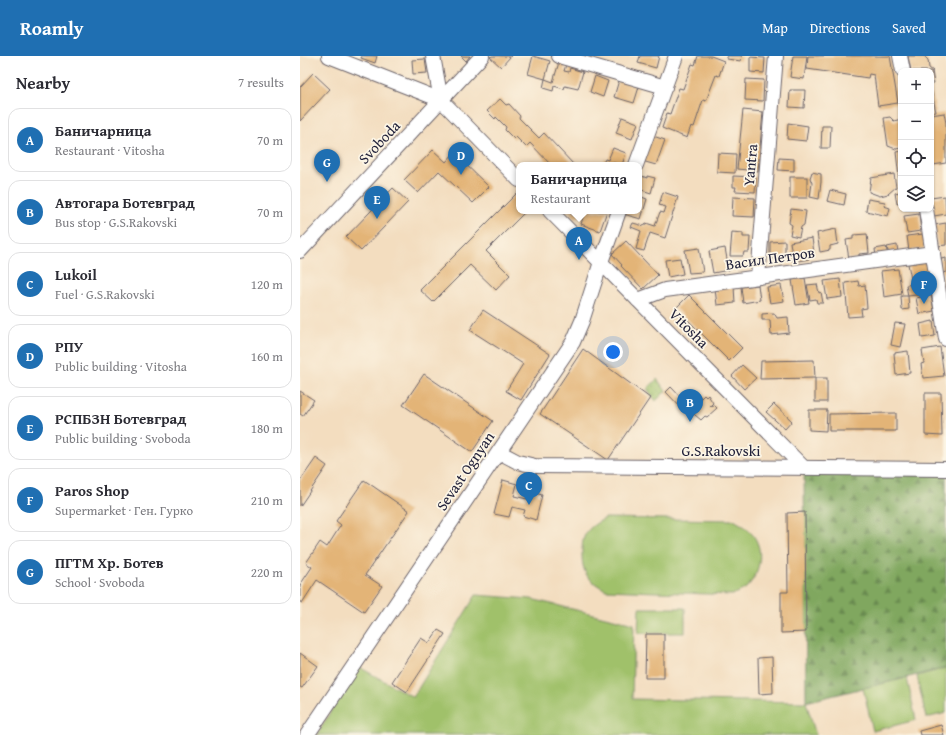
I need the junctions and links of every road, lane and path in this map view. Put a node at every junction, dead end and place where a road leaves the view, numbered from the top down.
1 (329, 56) edge
2 (433, 56) edge
3 (482, 56) edge
4 (559, 56) edge
5 (676, 56) edge
6 (776, 56) edge
7 (900, 56) edge
8 (902, 68) edge
9 (665, 87) junction
10 (440, 100) junction
11 (637, 162) edge
12 (516, 177) edge
13 (926, 212) edge
14 (553, 214) edge
15 (618, 214) edge
16 (300, 251) edge
17 (933, 253) junction
18 (600, 262) junction
19 (758, 277) junction
20 (638, 300) junction
21 (946, 339) edge
22 (499, 452) junction
23 (804, 468) junction
24 (946, 469) edge
25 (308, 735) edge

1 - 10 street
2 - 10 street
3 - 10 street, Svoboda
4 - 9 street
5 - 9 street
6 - 19 street, Yantra
7 - 8 street
9 - 11 street
10 - 12 street
10 - 16 street, Svoboda
13 - 17 street
14 - 18 street, Vitosha
15 - 18 street, Sevast Ognyan
17 - 19 street, Васил Петров
17 - 21 street
18 - 20 street, Vitosha
18 - 22 street, Sevast Ognyan
19 - 20 street, Васил Петров
20 - 23 street, Vitosha
22 - 23 street, G.S.Rakovski
22 - 25 street, Sevast Ognyan
23 - 24 street, G.S.Rakovski

